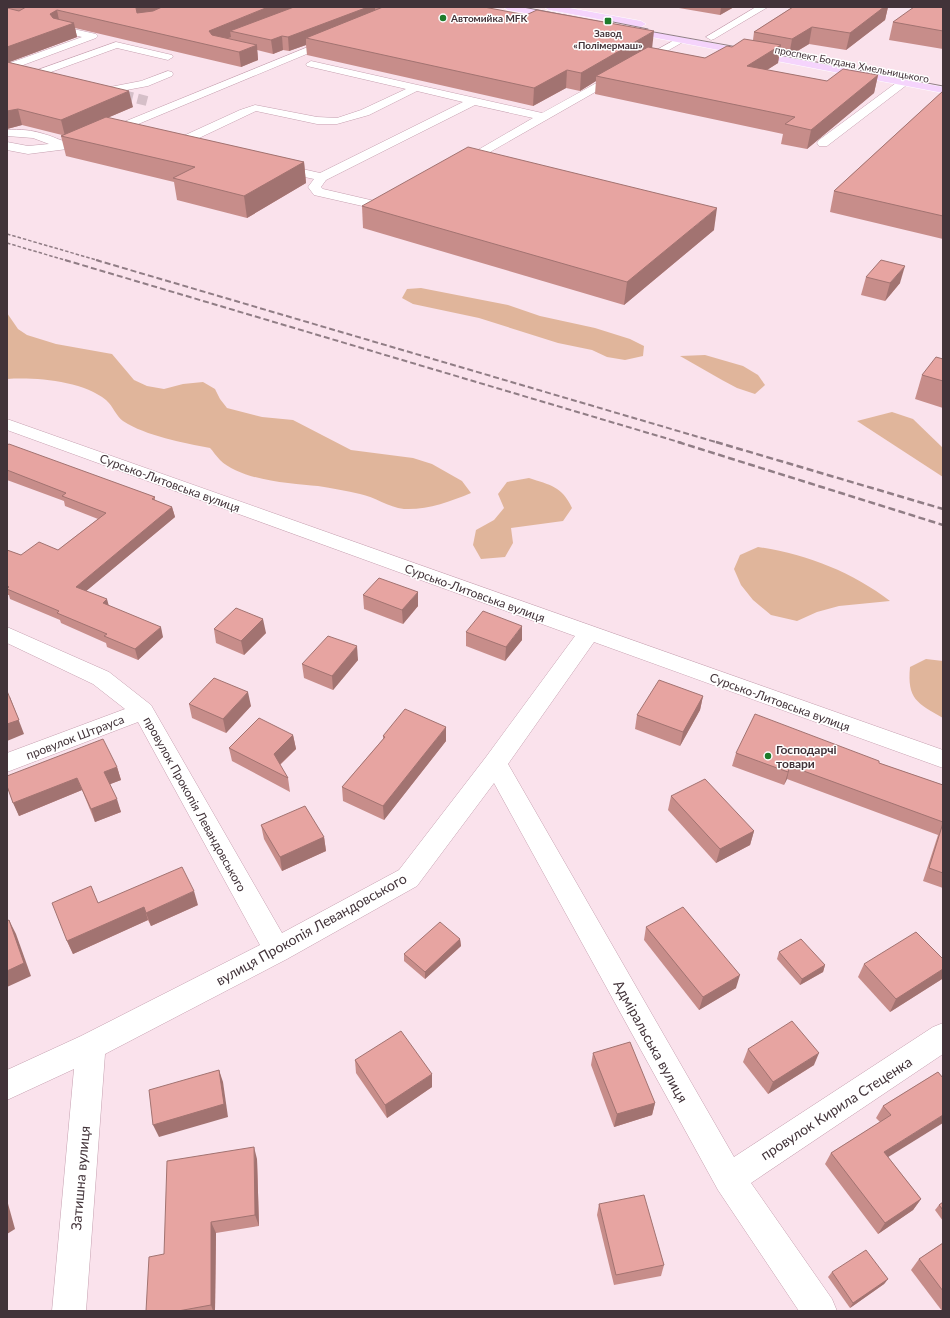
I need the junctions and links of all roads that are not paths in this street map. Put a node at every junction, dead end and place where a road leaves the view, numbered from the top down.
1 (508, 7) edge
2 (552, 7) edge
3 (763, 7) edge
4 (60, 29) edge
5 (343, 36) edge
6 (711, 37) junction
7 (680, 40) junction
8 (168, 56) edge
9 (266, 57) edge
10 (280, 60) junction
11 (311, 64) dead end
12 (7, 68) edge
13 (7, 74) edge
14 (36, 74) junction
15 (168, 74) dead end
16 (59, 79) edge
17 (943, 80) edge
18 (904, 82) junction
19 (416, 88) junction
20 (943, 90) edge
21 (123, 95) tunnel mouth
22 (474, 101) junction
23 (154, 103) tunnel mouth
24 (169, 106) junction
25 (544, 117) junction
26 (7, 132) edge
27 (160, 141) edge
28 (823, 143) edge
29 (174, 145) junction
30 (7, 146) edge
31 (61, 146) junction
32 (197, 150) edge
33 (267, 165) edge
34 (447, 172) edge
35 (322, 177) junction
36 (405, 195) edge
37 (7, 424) edge
38 (7, 634) edge
39 (588, 634) junction
40 (143, 711) junction
41 (943, 759) edge
42 (7, 762) edge
43 (495, 763) junction
44 (277, 950) junction
45 (943, 1037) edge
46 (91, 1046) junction
47 (7, 1085) edge
48 (729, 1179) junction
49 (70, 1311) edge
50 (820, 1311) edge

1 - 7 main road, проспект Богдана Хмельницького
2 - 6 main road, проспект Богдана Хмельницького
3 - 6 street
4 - 12 street
5 - 10 street
6 - 17 main road, проспект Богдана Хмельницького
7 - 18 main road, проспект Богдана Хмельницького
7 - 25 street
8 - 14 street
9 - 10 street
10 - 24 street
11 - 19 street
13 - 14 street
14 - 16 street
15 - 21 street
18 - 20 main road, проспект Богдана Хмельницького
18 - 28 street
19 - 22 street
19 - 29 street
22 - 25 street
22 - 35 street
23 - 24 street
24 - 31 street
25 - 34 street
26 - 31 street
27 - 29 street
29 - 32 street
30 - 31 street
33 - 35 street
35 - 36 street
37 - 39 street, Сурсько-Литовська вулиця
38 - 40 street, провулок Прокопія Левандовського
39 - 41 street, Сурсько-Литовська вулиця
39 - 43 street, вулиця Прокопія Левандовського
40 - 42 street, провулок Штрауса
40 - 44 street, провулок Прокопія Левандовського
43 - 44 street, вулиця Прокопія Левандовського
43 - 48 street, Адміральська вулиця
44 - 46 street, вулиця Прокопія Левандовського
45 - 48 street, провулок Кирила Стеценка
46 - 47 street, вулиця Прокопія Левандовського
46 - 49 street, Затишна вулиця
48 - 50 street, Адміральська вулиця

